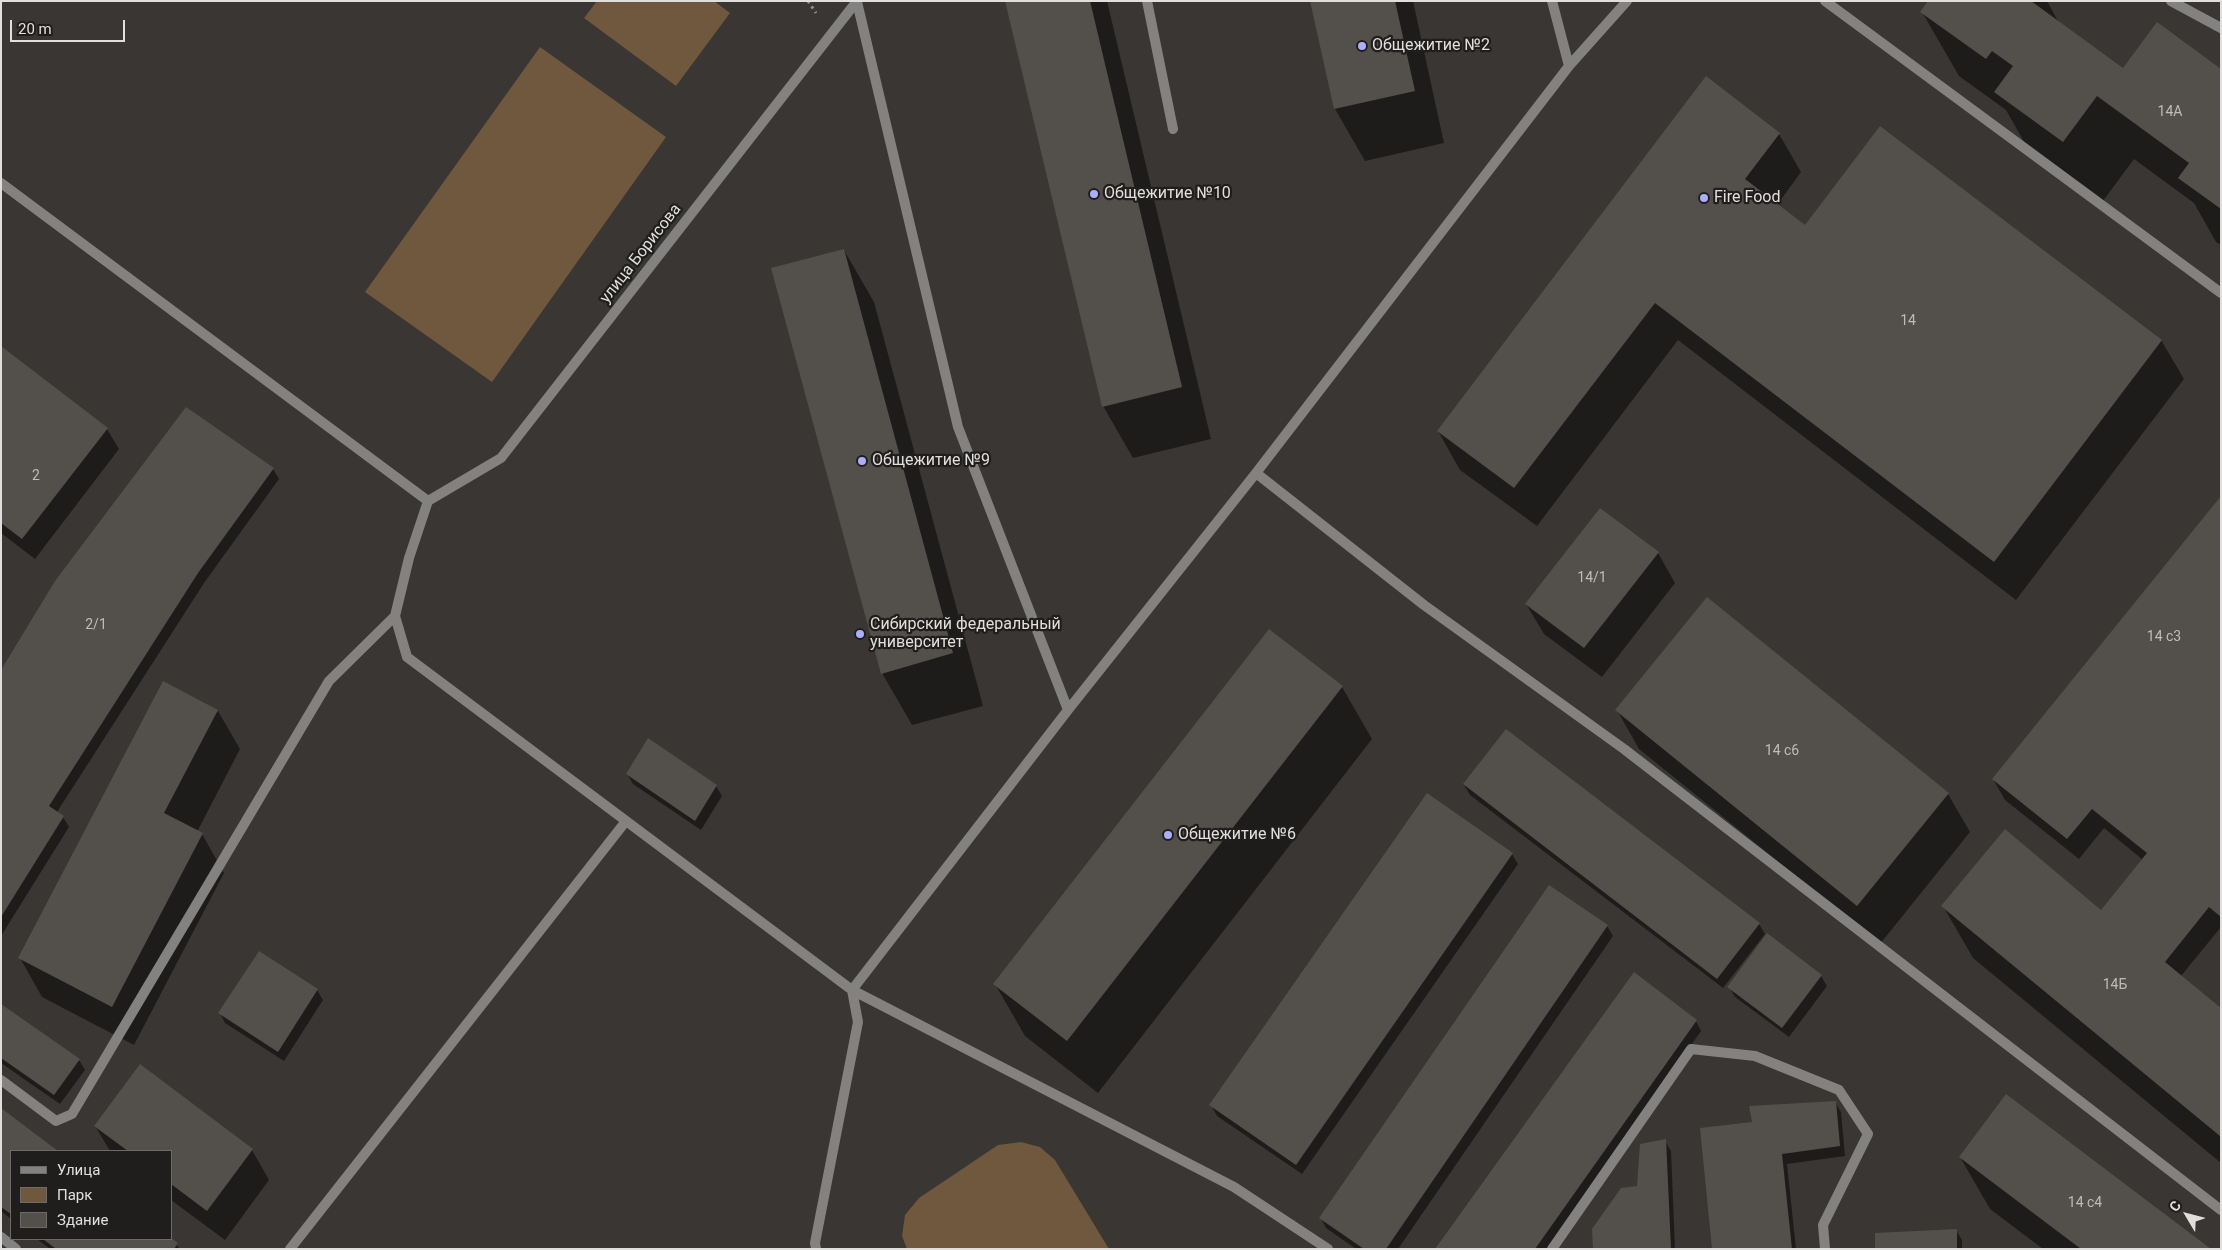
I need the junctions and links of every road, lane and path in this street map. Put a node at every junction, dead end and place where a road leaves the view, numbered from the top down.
1 (1147, 1) edge
2 (1552, 1) edge
3 (1628, 1) edge
4 (1824, 1) edge
5 (2171, 1) edge
6 (857, 2) edge
7 (2221, 28) edge
8 (1569, 66) junction
9 (1173, 129) dead end
10 (1, 183) edge
11 (2221, 293) edge
12 (1256, 473) junction
13 (428, 501) junction
14 (395, 616) junction
15 (1068, 710) junction
16 (626, 821) junction
17 (852, 990) junction
18 (1, 1080) edge
19 (2221, 1210) edge
20 (1, 1237) edge
21 (16, 1249) edge
22 (290, 1249) edge
23 (816, 1249) edge
24 (1328, 1249) edge
25 (1552, 1249) edge
26 (1825, 1249) edge

1 - 9 street
2 - 8 street
3 - 8 street
4 - 11 street
5 - 7 street
6 - 13 street, улица Борисова
6 - 15 street
8 - 12 street
10 - 13 street
12 - 15 street
12 - 19 street
13 - 14 street
14 - 16 street
14 - 18 street
15 - 17 street
16 - 17 street
16 - 22 street
17 - 23 street
17 - 24 street
20 - 21 street
25 - 26 street

